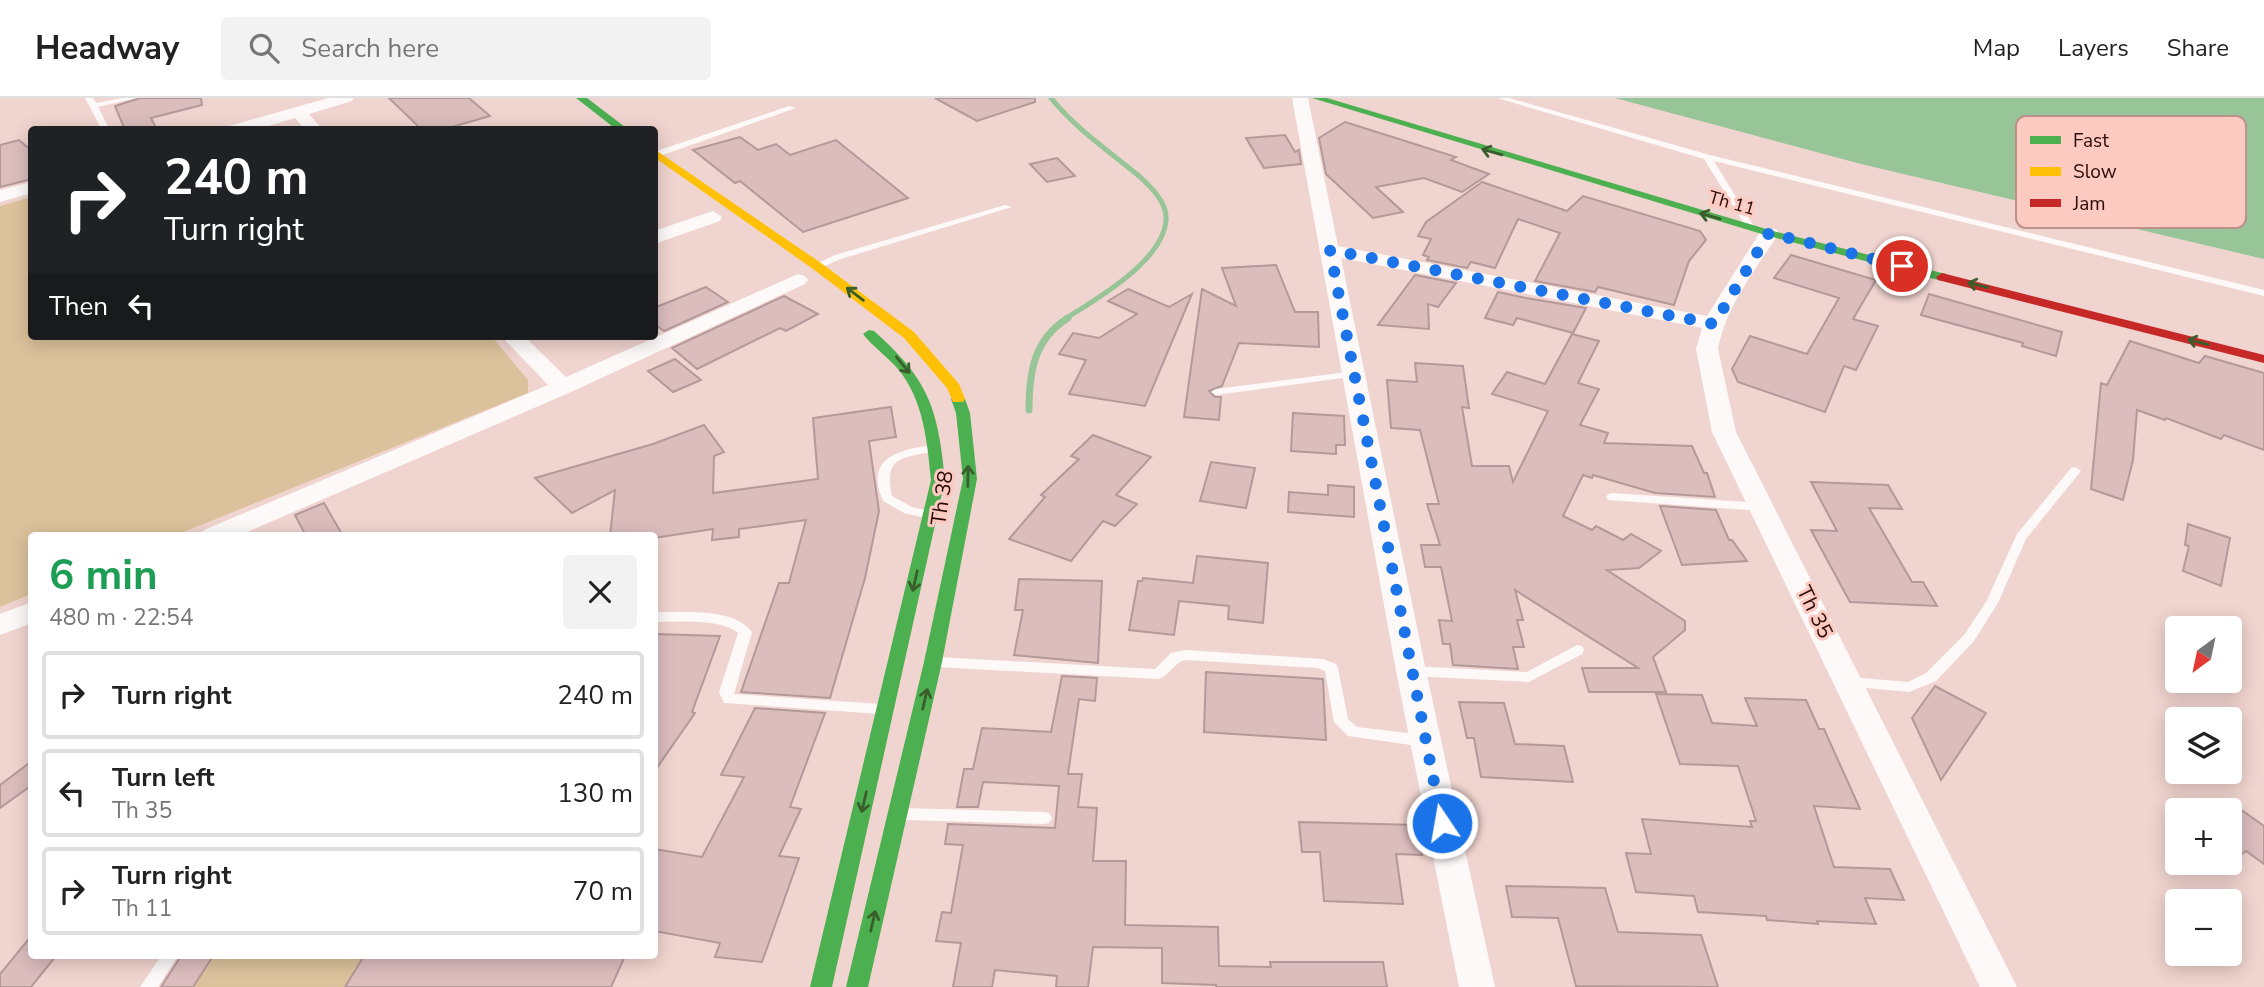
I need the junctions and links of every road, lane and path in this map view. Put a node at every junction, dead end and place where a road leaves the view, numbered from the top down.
1 (133, 98) edge
2 (346, 98) edge
3 (581, 98) edge
4 (1300, 98) edge
5 (1317, 98) edge
6 (1501, 98) edge
7 (91, 102) edge
8 (792, 108) dead end
9 (298, 111) junction
10 (104, 126) edge
11 (248, 126) edge
12 (311, 126) edge
13 (619, 126) edge
14 (658, 152) edge
15 (658, 154) edge
16 (1707, 157) junction
17 (28, 188) edge
18 (0, 196) edge
19 (693, 203) dead end
20 (1008, 207) dead end
21 (718, 221) joint
22 (1760, 231) junction
23 (658, 237) edge
24 (1330, 250) junction
25 (817, 266) junction
26 (798, 280) dead end
27 (2264, 293) edge
28 (851, 320) dead end
29 (1714, 324) junction
30 (516, 340) edge
31 (2264, 359) edge
32 (1354, 374) junction
33 (563, 387) junction
34 (1216, 392) dead end
35 (936, 449) junction
36 (2075, 471) dead end
37 (1612, 497) dead end
38 (1762, 507) junction
39 (930, 515) junction
40 (221, 532) edge
41 (28, 614) edge
42 (658, 617) edge
43 (0, 625) edge
44 (1577, 650) dead end
45 (933, 662) junction
46 (1410, 671) junction
47 (1849, 682) junction
48 (885, 709) junction
49 (1425, 741) junction
50 (898, 814) junction
51 (1044, 818) dead end
52 (168, 959) edge
53 (148, 987) edge
54 (821, 987) edge
55 (857, 987) edge
56 (1477, 987) edge
57 (1999, 987) edge

1 - 7 lane
2 - 9 street
3 - 13 street
4 - 24 street
22 -> 5 street, Th 11
6 - 16 lane
7 - 10 lane
8 - 14 lane
9 - 11 street
9 - 12 street
15 - 25 street, Th 38
16 - 22 lane
16 - 27 lane
17 - 18 street
19 - 21 street
20 - 25 lane
21 - 23 street
22 - 29 street, Th 35
31 -> 22 street, Th 11
24 - 29 street
24 - 32 street
45 -> 25 street, Th 38
26 - 33 street
28 -> 35 street, Th 38
29 - 38 street, Th 35
30 - 33 street
32 - 34 lane
32 - 46 street
33 - 40 street
35 - 39 street, Th 38
35 - 39 lane
36 - 47 lane
37 - 38 lane
38 - 47 street, Th 35
39 -> 48 street, Th 38
41 - 43 street
42 - 48 lane
44 - 46 lane
45 - 49 lane
50 -> 45 street, Th 38
46 - 49 street
47 - 57 street, Th 35
48 -> 54 street, Th 38
49 - 56 street
50 - 51 lane
55 -> 50 street, Th 38
52 - 53 lane

